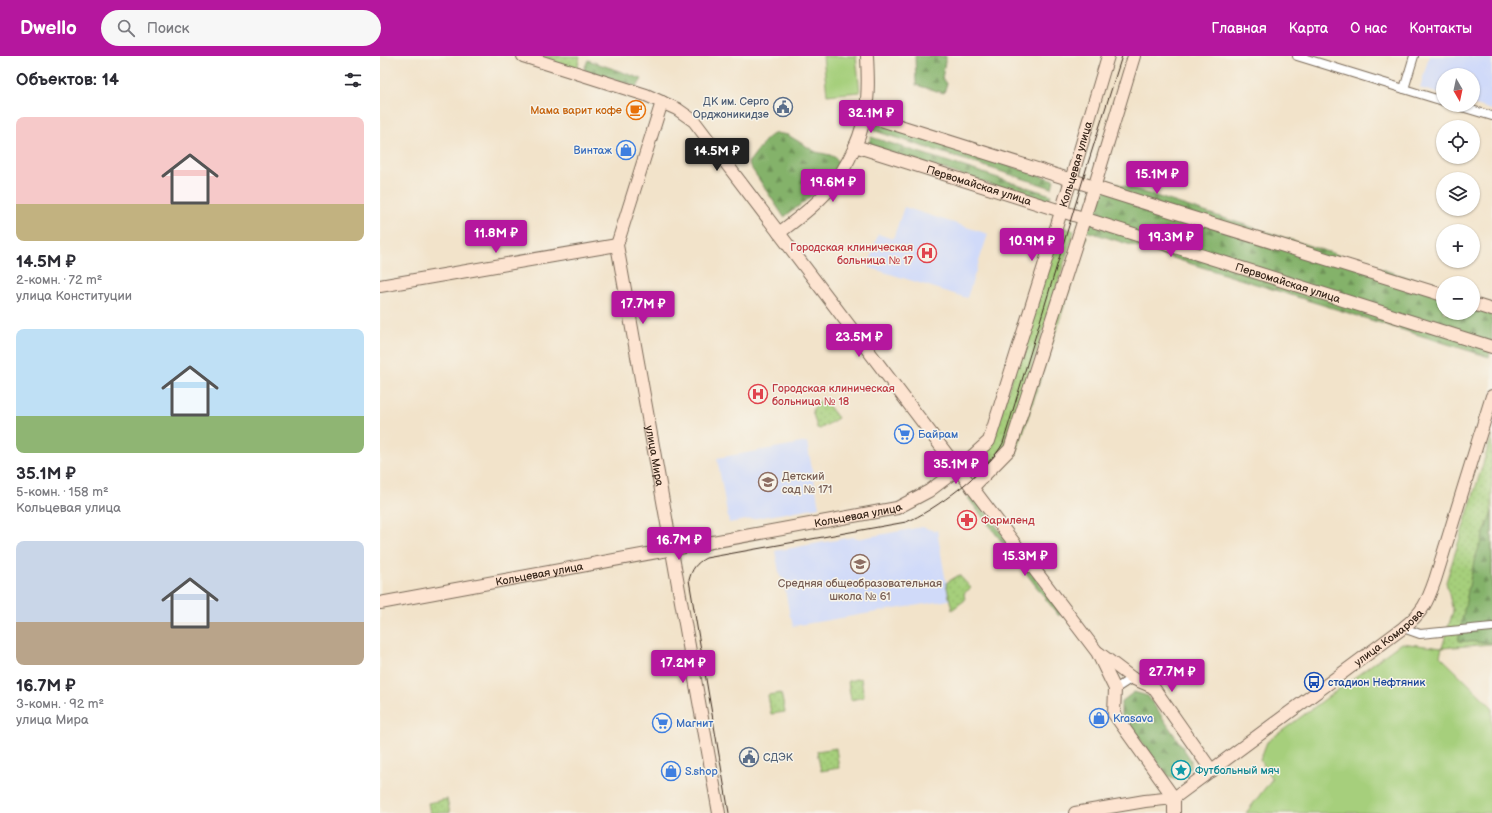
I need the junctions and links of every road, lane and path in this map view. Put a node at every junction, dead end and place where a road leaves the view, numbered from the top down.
1 (524, 56) edge
2 (867, 56) edge
3 (1108, 56) edge
4 (1134, 56) edge
5 (1297, 56) edge
6 (1414, 56) edge
7 (1404, 89) junction
8 (1436, 99) edge
9 (662, 102) junction
10 (1479, 112) edge
11 (865, 114) junction
12 (1492, 116) edge
13 (855, 146) junction
14 (1071, 180) junction
15 (1094, 188) junction
16 (1060, 211) junction
17 (1084, 218) junction
18 (779, 233) junction
19 (617, 245) junction
20 (380, 286) edge
21 (1436, 293) edge
22 (1480, 306) edge
23 (1492, 310) edge
24 (1492, 347) edge
25 (1492, 396) edge
26 (958, 469) junction
27 (972, 488) junction
28 (671, 550) junction
29 (380, 603) edge
30 (1492, 627) edge
31 (1403, 628) junction
32 (1097, 652) junction
33 (1132, 678) junction
34 (1115, 689) junction
35 (1212, 771) junction
36 (1174, 798) junction
37 (719, 813) edge
38 (1075, 813) edge
39 (1174, 813) edge

1 - 9 street
2 - 11 street
3 - 14 street, Кольцевая улица
4 - 15 street
5 - 7 street
6 - 7 street
7 - 8 street
9 - 18 street
9 - 19 street, улица Мира
10 - 12 street
11 - 13 street
11 - 14 street
13 - 16 street, Первомайская улица
13 - 18 street
14 - 15 street
14 - 16 street, Кольцевая улица
15 - 17 street
15 - 21 street
16 - 17 street, Первомайская улица
16 - 26 street, Кольцевая улица
17 - 24 street, Первомайская улица
17 - 27 street
18 - 26 street
19 - 20 street
19 - 28 street, улица Мира
22 - 23 street
25 - 31 street, улица Комарова
26 - 27 street
26 - 28 street, Кольцевая улица
27 - 32 street
28 - 29 street, Кольцевая улица
28 - 37 street, улица Мира
30 - 31 street
31 - 35 street, улица Комарова
32 - 33 street
32 - 34 street
33 - 34 street
33 - 35 street
34 - 36 street
35 - 36 street, улица Комарова
36 - 38 street
36 - 39 street

